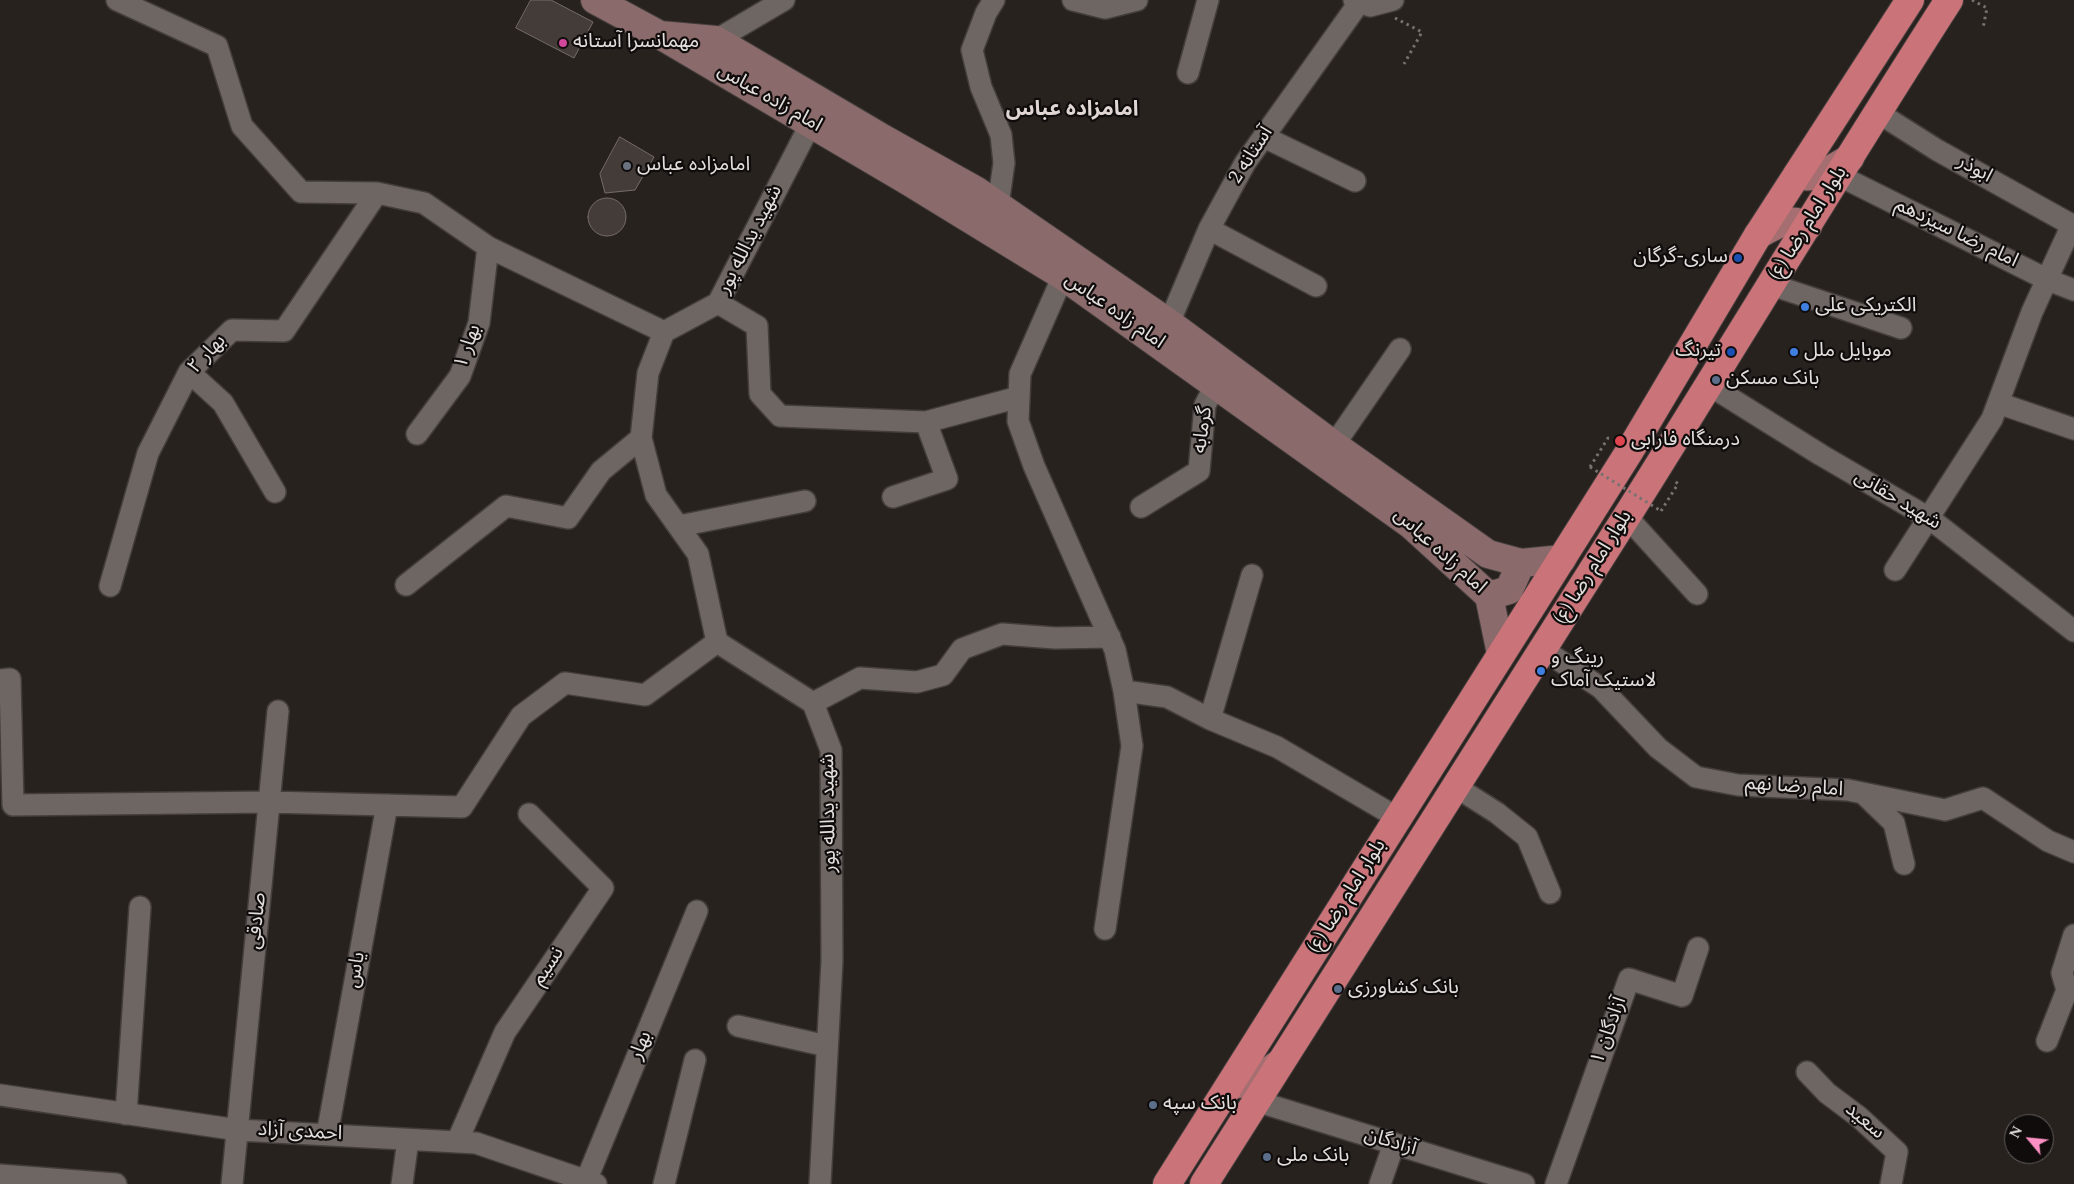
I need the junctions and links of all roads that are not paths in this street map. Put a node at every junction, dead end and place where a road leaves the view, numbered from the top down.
1 (117, 0) edge
2 (595, 0) edge
3 (784, 0) edge
4 (1073, 0) edge
5 (1137, 0) edge
6 (1208, 0) edge
7 (1393, 0) edge
8 (1910, 0) edge
9 (1949, 0) edge
10 (992, 1) edge
11 (1361, 2) edge
12 (142, 5) edge
13 (660, 35) junction
14 (716, 40) junction
15 (1188, 73) dead end
16 (1877, 112) junction
17 (810, 123) junction
18 (1264, 137) junction
19 (1845, 167) junction
20 (1797, 175) junction
21 (1355, 181) dead end
22 (377, 193) junction
23 (998, 205) junction
24 (1808, 226) junction
25 (1209, 229) junction
26 (1758, 235) junction
27 (488, 247) junction
28 (1063, 276) junction
29 (2048, 280) junction
30 (1772, 285) junction
31 (1316, 286) dead end
32 (2074, 290) edge
33 (718, 303) junction
34 (1169, 323) junction
35 (1902, 328) dead end
36 (664, 332) junction
37 (1400, 349) dead end
38 (189, 372) junction
39 (1216, 384) junction
40 (1709, 385) junction
41 (1019, 397) junction
42 (1998, 403) junction
43 (926, 422) junction
44 (2074, 429) edge
45 (417, 434) dead end
46 (641, 438) junction
47 (1334, 444) junction
48 (274, 492) dead end
49 (893, 497) dead end
50 (805, 502) dead end
51 (1141, 507) dead end
52 (1627, 517) junction
53 (1929, 518) junction
54 (679, 526) junction
55 (1562, 559) junction
56 (1521, 563) junction
57 (1894, 570) dead end
58 (1252, 575) dead end
59 (406, 585) dead end
60 (110, 586) dead end
61 (1697, 594) dead end
62 (1489, 596) junction
63 (2074, 631) edge
64 (1110, 637) junction
65 (718, 642) junction
66 (1542, 649) junction
67 (1501, 654) junction
68 (0, 680) edge
69 (1124, 691) junction
70 (813, 703) junction
71 (278, 711) dead end
72 (1210, 719) junction
73 (1456, 787) junction
74 (1864, 794) junction
75 (270, 802) junction
76 (387, 805) junction
77 (529, 814) dead end
78 (1398, 818) junction
79 (2074, 852) edge
80 (1904, 864) dead end
81 (1550, 893) dead end
82 (140, 907) dead end
83 (697, 911) dead end
84 (1104, 929) dead end
85 (2074, 936) edge
86 (1698, 948) dead end
87 (738, 1026) dead end
88 (2048, 1041) dead end
89 (827, 1046) junction
90 (695, 1060) dead end
91 (1280, 1064) junction
92 (1807, 1072) dead end
93 (1230, 1085) junction
94 (0, 1095) edge
95 (1256, 1102) junction
96 (126, 1114) junction
97 (1204, 1127) junction
98 (238, 1130) junction
99 (327, 1135) junction
100 (408, 1140) junction
101 (457, 1142) junction
102 (1394, 1144) junction
103 (1228, 1145) junction
104 (0, 1174) edge
105 (591, 1182) edge
106 (116, 1184) edge
107 (232, 1184) edge
108 (402, 1184) edge
109 (664, 1184) edge
110 (820, 1184) edge
111 (1167, 1184) edge
112 (1204, 1184) edge
113 (1380, 1184) edge
114 (1524, 1184) edge
115 (1556, 1184) edge
116 (1891, 1184) edge

1 - 12 street
2 - 13 street, امام زاده عباس
3 - 14 street
4 - 5 street
6 - 15 street
7 - 11 street
8 - 20 highway, بلوار امام رضا (ع)
9 - 16 highway, بلوار امام رضا (ع)
10 - 23 street
11 - 18 street, آستانه 2
12 - 22 street
13 - 14 street, امام زاده عباس
13 - 17 street, امام زاده عباس
14 - 23 street, امام زاده عباس
16 - 19 highway, بلوار امام رضا (ع)
16 - 29 street, ابوذر
17 - 28 street, امام زاده عباس
17 - 33 street, شهید یدالله پور
18 - 21 street
18 - 25 street, آستانه 2
19 - 20 main road
19 - 24 highway, بلوار امام رضا (ع)
19 - 29 street, امام رضا سیزدهم
20 - 26 highway, بلوار امام رضا (ع)
22 - 27 street
22 - 38 street, بهار ۲
23 - 34 street, امام زاده عباس
24 - 26 main road
24 - 30 highway, بلوار امام رضا (ع)
25 - 31 street
25 - 34 street, آستانه 2
26 - 55 highway, بلوار امام رضا (ع)
27 - 36 street
27 - 45 street, بهار ۱
28 - 39 street, امام زاده عباس
28 - 41 street
29 - 32 street, امام رضا سیزدهم
29 - 42 street
30 - 35 street
30 - 40 highway, بلوار امام رضا (ع)
33 - 36 street, شهید یدالله پور
33 - 43 street
34 - 47 street, امام زاده عباس
36 - 46 street
37 - 47 street
38 - 48 street
38 - 60 street, بهار ۲
39 - 51 street, گرمابه
39 - 62 street, امام زاده عباس
40 - 52 highway, بلوار امام رضا (ع)
40 - 53 street, شهید حقانی
41 - 43 street
41 - 64 street
42 - 44 street
42 - 53 street
43 - 49 street
46 - 54 street
46 - 59 street
47 - 56 street, امام زاده عباس
50 - 54 street
52 - 61 street
52 - 66 highway, بلوار امام رضا (ع)
53 - 57 street
53 - 63 street, شهید حقانی
54 - 65 street
55 - 56 street, امام زاده عباس
55 - 67 highway, بلوار امام رضا (ع)
56 - 62 street
58 - 72 street
62 - 67 street, امام زاده عباس
64 - 69 street
64 - 70 street
65 - 70 street
65 - 76 street
66 - 73 highway, بلوار امام رضا (ع)
66 - 74 street, امام رضا نهم
67 - 78 highway, بلوار امام رضا (ع)
68 - 75 street
69 - 72 street
69 - 84 street
70 - 89 street, شهید یدالله پور
71 - 75 street, صادقی
72 - 78 street
73 - 81 street
73 - 91 highway, بلوار امام رضا (ع)
74 - 79 street, امام رضا نهم
74 - 80 street
75 - 76 street
75 - 98 street, صادقی
76 - 99 street, یاس
77 - 101 street, نسیم
78 - 93 highway, بلوار امام رضا (ع)
82 - 96 street
83 - 105 street, بهار
85 - 88 street
86 - 115 street, آزادگان ۱
87 - 89 street
89 - 110 street, شهید یدالله پور
90 - 109 street
91 - 93 main road
91 - 95 highway, بلوار امام رضا (ع)
92 - 116 street, سعید
93 - 97 highway, بلوار امام رضا (ع)
94 - 96 street, احمدی آزاد
95 - 102 street, آزادگان
95 - 103 highway, بلوار امام رضا (ع)
96 - 98 street, احمدی آزاد
97 - 103 main road
97 - 111 highway, بلوار امام رضا (ع)
98 - 99 street, احمدی آزاد
98 - 107 street, صادقی
99 - 100 street, احمدی آزاد
100 - 101 street, احمدی آزاد
100 - 108 street
101 - 105 street, احمدی آزاد
102 - 113 street
102 - 114 street, آزادگان
103 - 112 highway, بلوار امام رضا (ع)
104 - 106 street

